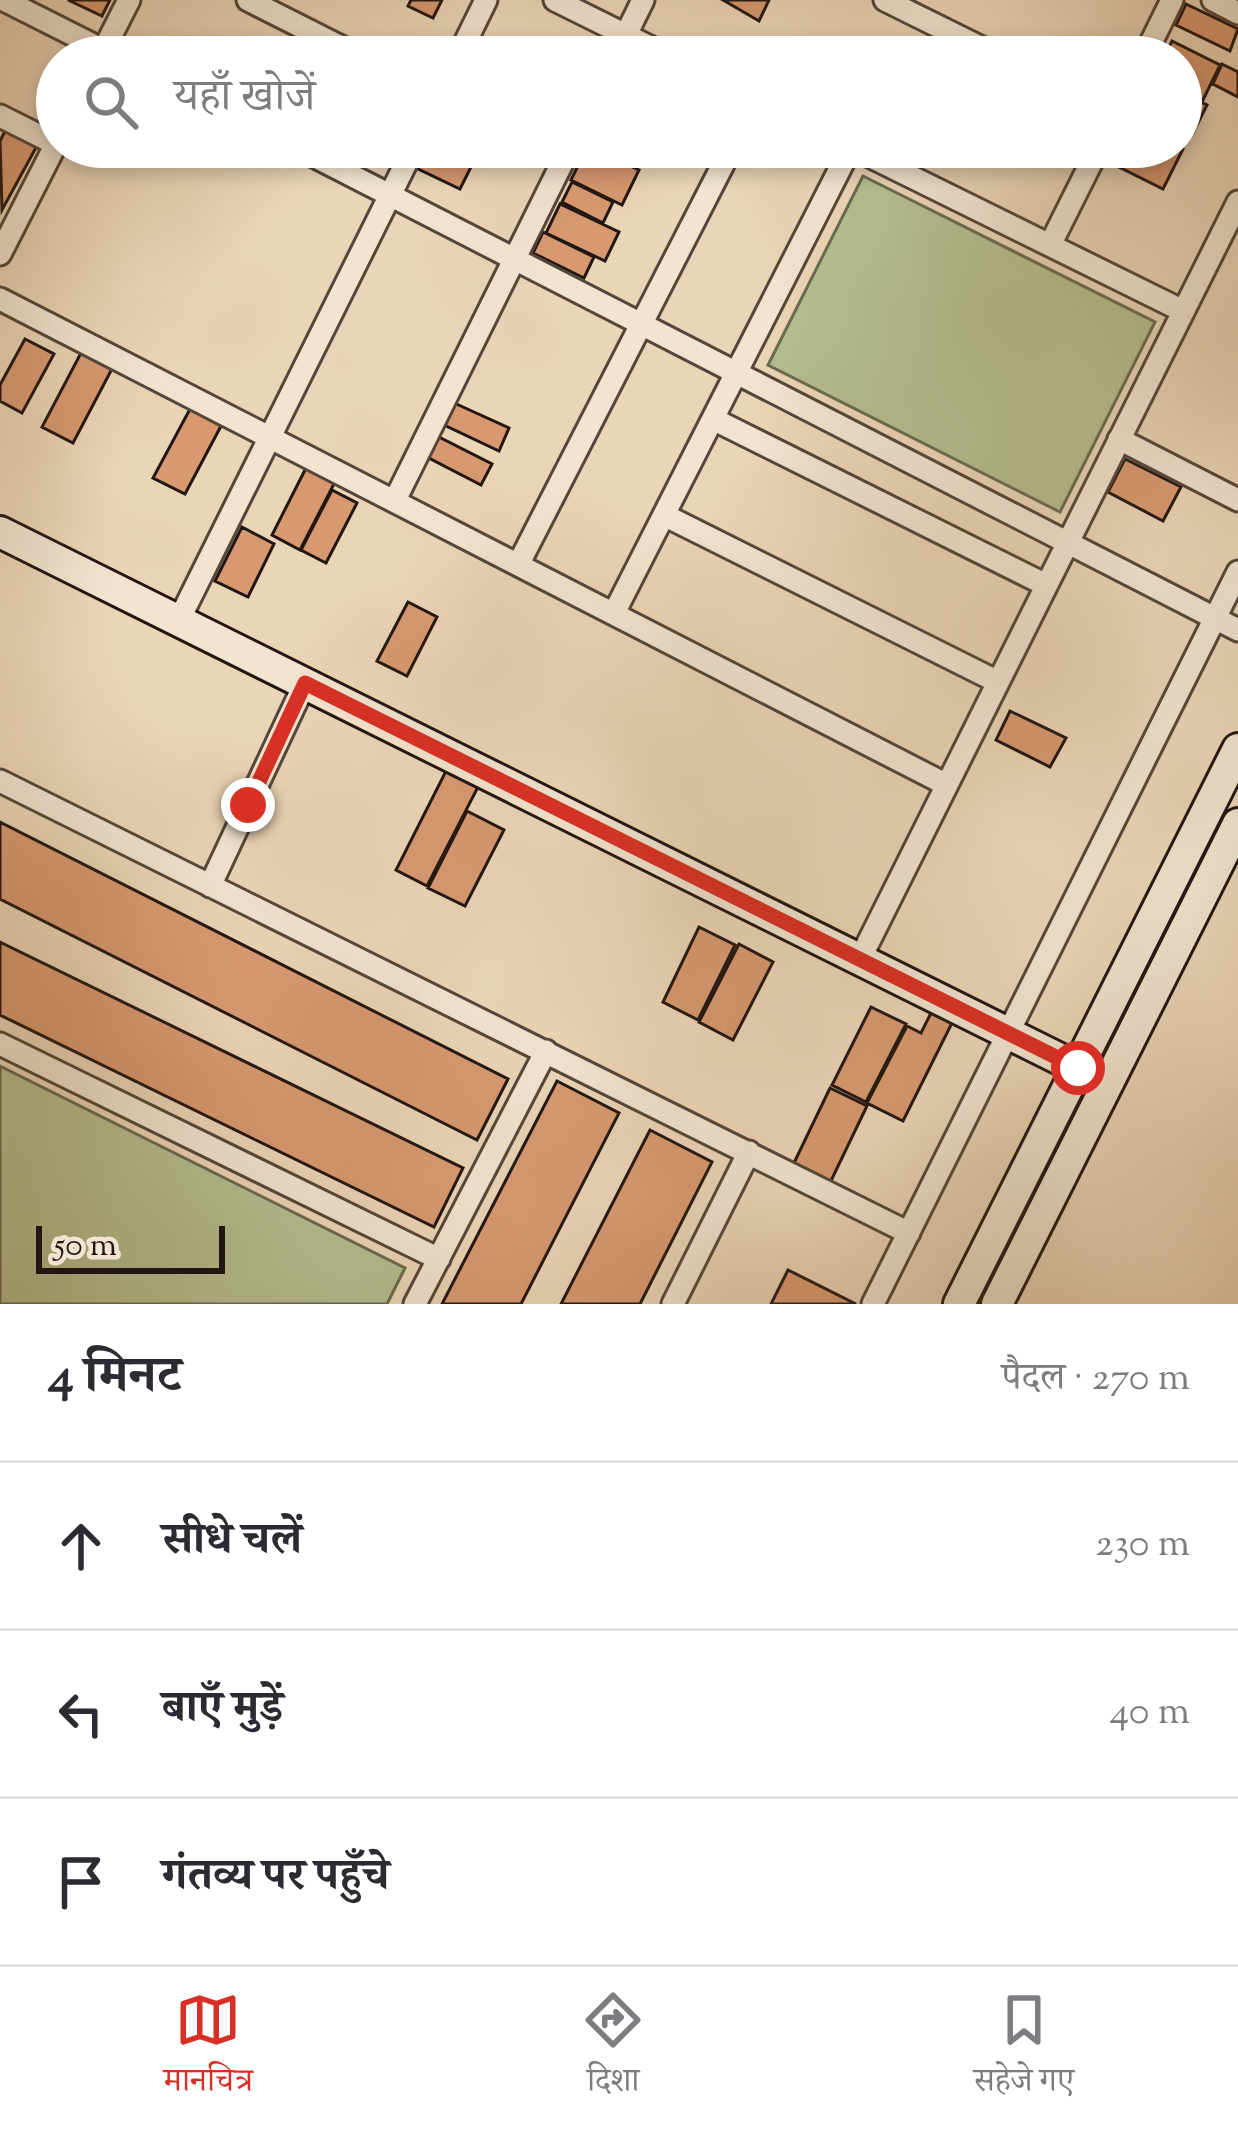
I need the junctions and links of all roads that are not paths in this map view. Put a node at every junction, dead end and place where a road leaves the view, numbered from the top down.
1 (4, 0) edge
2 (129, 0) edge
3 (248, 0) edge
4 (487, 0) edge
5 (555, 0) edge
6 (644, 0) edge
7 (886, 0) edge
8 (1172, 0) edge
9 (1213, 0) edge
10 (1238, 13) edge
11 (626, 35) joint
12 (71, 36) edge
13 (115, 36) edge
14 (319, 36) edge
15 (469, 36) edge
16 (958, 36) edge
17 (1154, 36) edge
18 (0, 116) edge
19 (36, 133) edge
20 (43, 168) edge
21 (338, 168) edge
22 (403, 168) edge
23 (560, 168) edge
24 (720, 168) edge
25 (840, 168) edge
26 (894, 168) edge
27 (1088, 168) edge
28 (390, 194) junction
29 (1238, 202) edge
30 (1050, 245) junction
31 (0, 254) edge
32 (515, 259) junction
33 (0, 299) edge
34 (1183, 311) junction
35 (641, 324) junction
36 (736, 372) junction
37 (712, 419) junction
38 (271, 436) junction
39 (1119, 439) junction
40 (395, 500) junction
41 (1238, 500) edge
42 (664, 515) junction
43 (0, 532) edge
44 (1068, 542) junction
45 (519, 563) junction
46 (1238, 572) edge
47 (1046, 585) junction
48 (614, 613) junction
49 (1215, 618) junction
50 (179, 620) junction
51 (1238, 630) edge
52 (998, 682) junction
53 (305, 683) junction
54 (1238, 749) edge
55 (0, 781) edge
56 (947, 784) junction
57 (1238, 824) edge
58 (210, 886) junction
59 (860, 959) junction
60 (1009, 1034) junction
61 (0, 1044) edge
62 (546, 1051) junction
63 (1078, 1068) junction
64 (1108, 1083) junction
65 (749, 1152) junction
66 (909, 1232) junction
67 (439, 1259) junction
68 (416, 1304) edge
69 (673, 1304) edge
70 (873, 1304) edge
71 (959, 1304) edge
72 (998, 1304) edge

1 - 12 street
2 - 13 street
3 - 14 street
4 - 15 street
5 - 11 street
6 - 11 street
7 - 16 street
8 - 17 street
9 - 10 street
18 - 19 street
20 - 31 street
21 - 28 street
22 - 28 street
23 - 32 street
24 - 35 street
25 - 36 street
26 - 30 street
27 - 30 street
28 - 32 street
28 - 38 street
29 - 34 street
30 - 34 street
32 - 35 street
32 - 40 street
33 - 38 street
34 - 39 street
35 - 36 street
35 - 45 street
36 - 37 street
36 - 44 street
37 - 42 street
37 - 47 street
38 - 40 street
38 - 50 street
39 - 41 street
39 - 44 street
40 - 45 street
42 - 48 street
42 - 52 street
43 - 50 street
44 - 47 street
44 - 49 street
45 - 48 street
46 - 49 street
47 - 52 street
48 - 56 street
49 - 51 street
49 - 60 street
50 - 53 street
52 - 56 street
53 - 58 street
53 - 59 street
54 - 63 street
55 - 58 street
56 - 59 street
57 - 64 street
58 - 62 street
59 - 60 street
60 - 63 street
60 - 66 street
61 - 67 street
62 - 65 street
62 - 67 street
63 - 64 street
63 - 71 street
64 - 72 street
65 - 66 street
65 - 69 street
66 - 70 street
67 - 68 street

